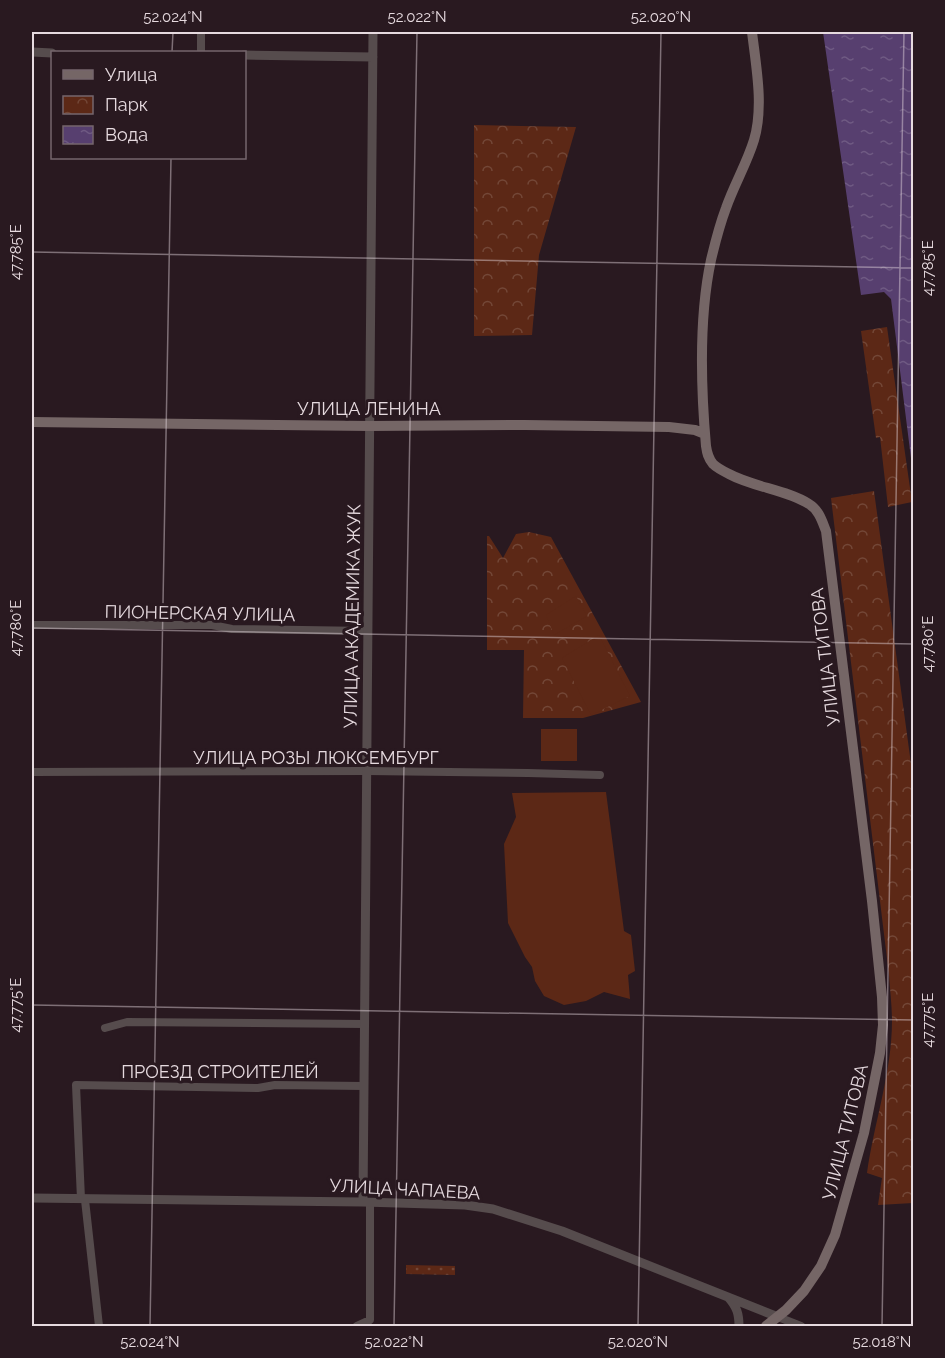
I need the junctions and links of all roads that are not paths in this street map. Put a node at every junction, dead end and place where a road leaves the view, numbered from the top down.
1 (201, 32) edge
2 (373, 32) edge
3 (752, 32) edge
4 (201, 51) edge
5 (32, 52) edge
6 (51, 53) edge
7 (246, 55) edge
8 (373, 57) junction
9 (32, 422) edge
10 (370, 426) junction
11 (705, 434) junction
12 (32, 625) edge
13 (368, 631) junction
14 (367, 771) junction
15 (32, 772) edge
16 (600, 775) dead end
17 (365, 1024) junction
18 (105, 1028) dead end
19 (364, 1086) junction
20 (32, 1198) edge
21 (83, 1199) junction
22 (367, 1202) junction
23 (727, 1296) junction
24 (778, 1317) junction
25 (99, 1326) edge
26 (357, 1326) edge
27 (739, 1326) edge
28 (766, 1326) edge
29 (801, 1326) edge

1 - 4 street
2 - 8 street, УЛИЦА АКАДЕМИКА ЖУК
3 - 11 main road, УЛИЦА ТИТОВА
5 - 6 street
7 - 8 street
8 - 10 street, УЛИЦА АКАДЕМИКА ЖУК
9 - 10 main road, УЛИЦА ЛЕНИНА
10 - 11 main road, УЛИЦА ЛЕНИНА
10 - 13 street, УЛИЦА АКАДЕМИКА ЖУК
11 - 24 main road, УЛИЦА ТИТОВА
12 - 13 street, ПИОНЕРСКАЯ УЛИЦА
13 - 14 street, УЛИЦА АКАДЕМИКА ЖУК
14 - 15 street, УЛИЦА РОЗЫ ЛЮКСЕМБУРГ
14 - 16 street, УЛИЦА РОЗЫ ЛЮКСЕМБУРГ
14 - 17 street, УЛИЦА АКАДЕМИКА ЖУК
17 - 18 street
17 - 19 street, УЛИЦА АКАДЕМИКА ЖУК
19 - 21 street, ПРОЕЗД СТРОИТЕЛЕЙ
19 - 22 street, УЛИЦА АКАДЕМИКА ЖУК
20 - 21 street, УЛИЦА ЧАПАЕВА
21 - 22 street, УЛИЦА ЧАПАЕВА
21 - 25 street
22 - 23 street, УЛИЦА ЧАПАЕВА
22 - 26 street
23 - 24 street, УЛИЦА ЧАПАЕВА
23 - 27 street
24 - 28 main road, УЛИЦА ТИТОВА
24 - 29 street

